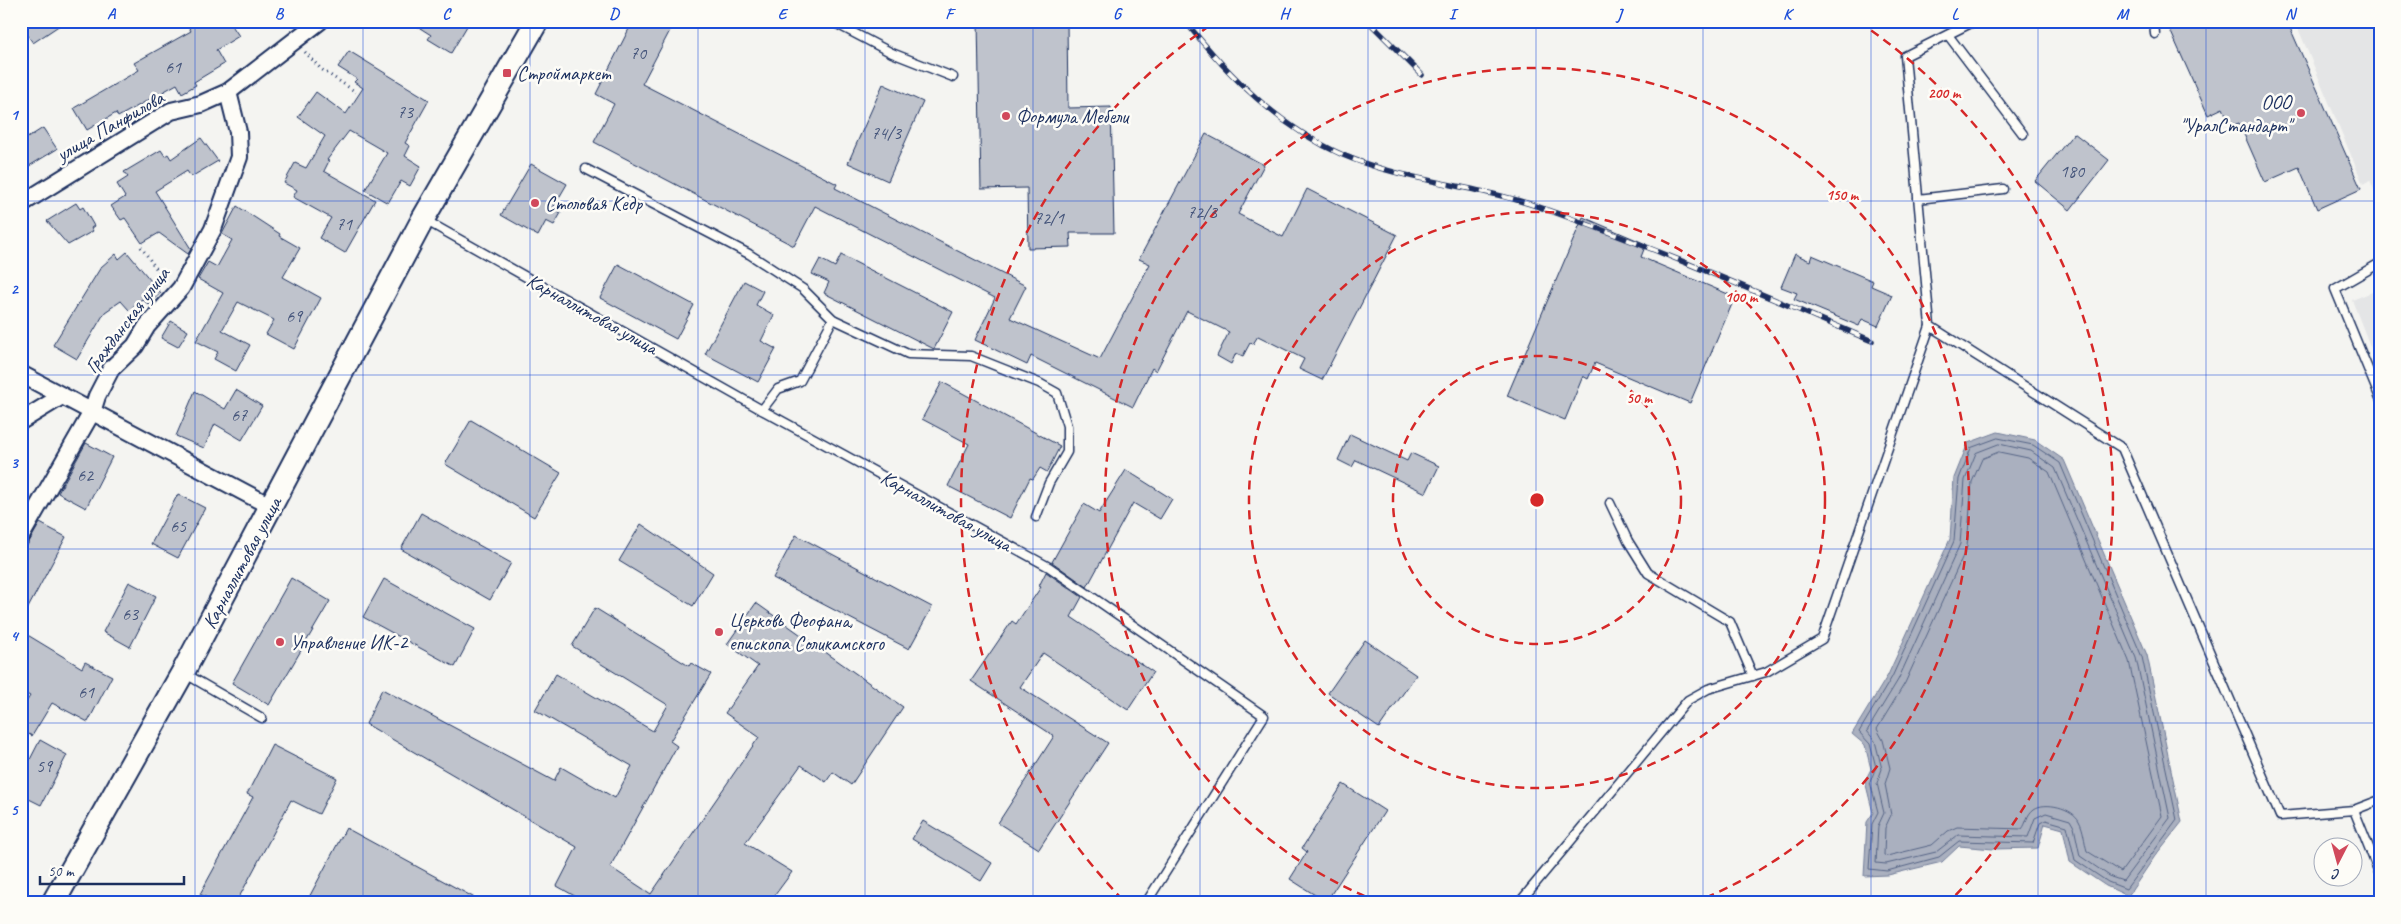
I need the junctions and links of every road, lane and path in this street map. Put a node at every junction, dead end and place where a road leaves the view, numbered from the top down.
1 (320, 21) edge
2 (537, 21) edge
3 (831, 21) edge
4 (1975, 21) edge
5 (2154, 21) edge
6 (2155, 34) dead end
7 (1948, 35) junction
8 (294, 41) junction
9 (953, 77) dead end
10 (228, 92) junction
11 (356, 92) dead end
12 (2023, 134) dead end
13 (586, 169) dead end
14 (2002, 189) dead end
15 (1918, 200) junction
16 (21, 204) edge
17 (423, 219) junction
18 (141, 246) dead end
19 (2380, 263) edge
20 (175, 296) junction
21 (833, 319) junction
22 (1930, 326) junction
23 (21, 374) edge
24 (62, 396) junction
25 (2380, 398) edge
26 (762, 410) junction
27 (92, 412) junction
28 (21, 421) edge
29 (1610, 503) dead end
30 (272, 507) junction
31 (1036, 517) dead end
32 (21, 536) edge
33 (183, 672) junction
34 (1753, 676) junction
35 (262, 718) dead end
36 (2380, 800) edge
37 (2354, 810) junction
38 (2380, 875) edge
39 (53, 903) edge
40 (1146, 903) edge
41 (1518, 903) edge

1 - 8 street, улица Панфилова
2 - 17 street, Карналлитовая улица
3 - 9 lane
4 - 7 lane
5 - 6 lane
7 - 12 lane
7 - 15 lane
8 - 10 street, улица Панфилова
8 - 11 path
10 - 16 street, улица Панфилова
10 - 20 street, Гражданская улица
13 - 21 lane
14 - 15 lane
15 - 22 lane
17 - 26 lane, Карналлитовая улица
17 - 30 street, Карналлитовая улица
18 - 20 path
19 - 25 lane
20 - 27 street, Гражданская улица
21 - 26 lane
21 - 31 lane
22 - 34 lane
22 - 37 lane
23 - 24 street
24 - 27 street
24 - 28 street
26 - 40 lane, Карналлитовая улица
27 - 30 street
27 - 32 street, Гражданская улица
29 - 34 lane
30 - 33 street, Карналлитовая улица
33 - 35 lane
33 - 39 street, Карналлитовая улица
34 - 41 lane
36 - 37 lane
37 - 38 lane

